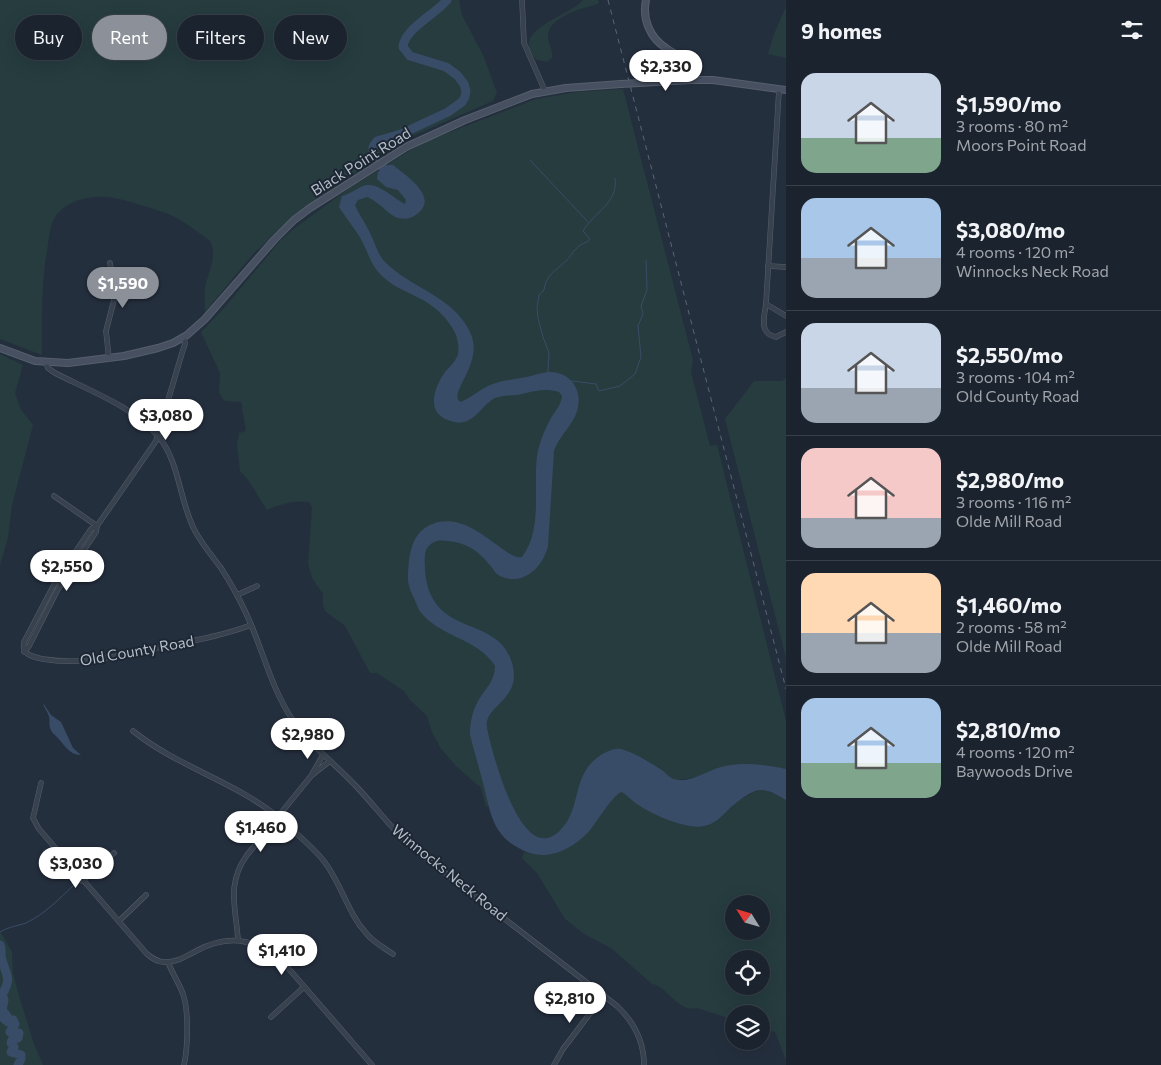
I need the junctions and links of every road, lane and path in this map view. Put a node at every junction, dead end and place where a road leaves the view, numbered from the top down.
1 (522, 0) edge
2 (646, 0) edge
3 (692, 80) junction
4 (783, 90) edge
5 (545, 91) junction
6 (110, 263) dead end
7 (768, 266) junction
8 (786, 268) edge
9 (766, 304) junction
10 (786, 316) edge
11 (786, 332) edge
12 (184, 337) junction
13 (0, 348) edge
14 (109, 359) junction
15 (46, 363) junction
16 (158, 436) junction
17 (54, 496) dead end
18 (97, 526) junction
19 (257, 586) dead end
20 (237, 595) junction
21 (251, 625) junction
22 (133, 731) dead end
23 (323, 755) junction
24 (330, 761) junction
25 (311, 776) junction
26 (41, 783) dead end
27 (277, 817) junction
28 (114, 853) dead end
29 (82, 881) junction
30 (146, 896) dead end
31 (118, 921) junction
32 (238, 940) junction
33 (393, 954) dead end
34 (168, 962) junction
35 (304, 987) junction
36 (604, 995) junction
37 (272, 1016) dead end
38 (184, 1065) edge
39 (372, 1065) edge
40 (554, 1065) edge
41 (644, 1065) edge

1 - 5 street
2 - 3 main road
3 - 4 main road, Black Point Road
3 - 5 main road, Black Point Road, bridge
4 - 7 street
5 - 12 main road, Black Point Road
6 - 14 street
7 - 8 street
7 - 9 street
9 - 10 street
9 - 11 street
12 - 14 main road, Black Point Road
12 - 16 street, Old County Road
13 - 15 main road, Black Point Road
14 - 15 main road, Black Point Road
15 - 16 street, Winnocks Neck Road
16 - 18 street, Old County Road
16 - 20 street, Winnocks Neck Road
17 - 18 street
18 - 21 street, Old County Road
19 - 20 street
20 - 21 street, Winnocks Neck Road
21 - 23 street, Winnocks Neck Road
22 - 27 street
23 - 24 street, Winnocks Neck Road
23 - 25 street
24 - 25 street
24 - 36 street, Winnocks Neck Road
25 - 27 street
26 - 29 street
27 - 32 street
27 - 33 street
28 - 29 street
29 - 31 street
30 - 31 street
31 - 34 street
32 - 34 street
32 - 35 street
34 - 38 street
35 - 37 street
35 - 39 street
36 - 40 street
36 - 41 street, Winnocks Neck Road

